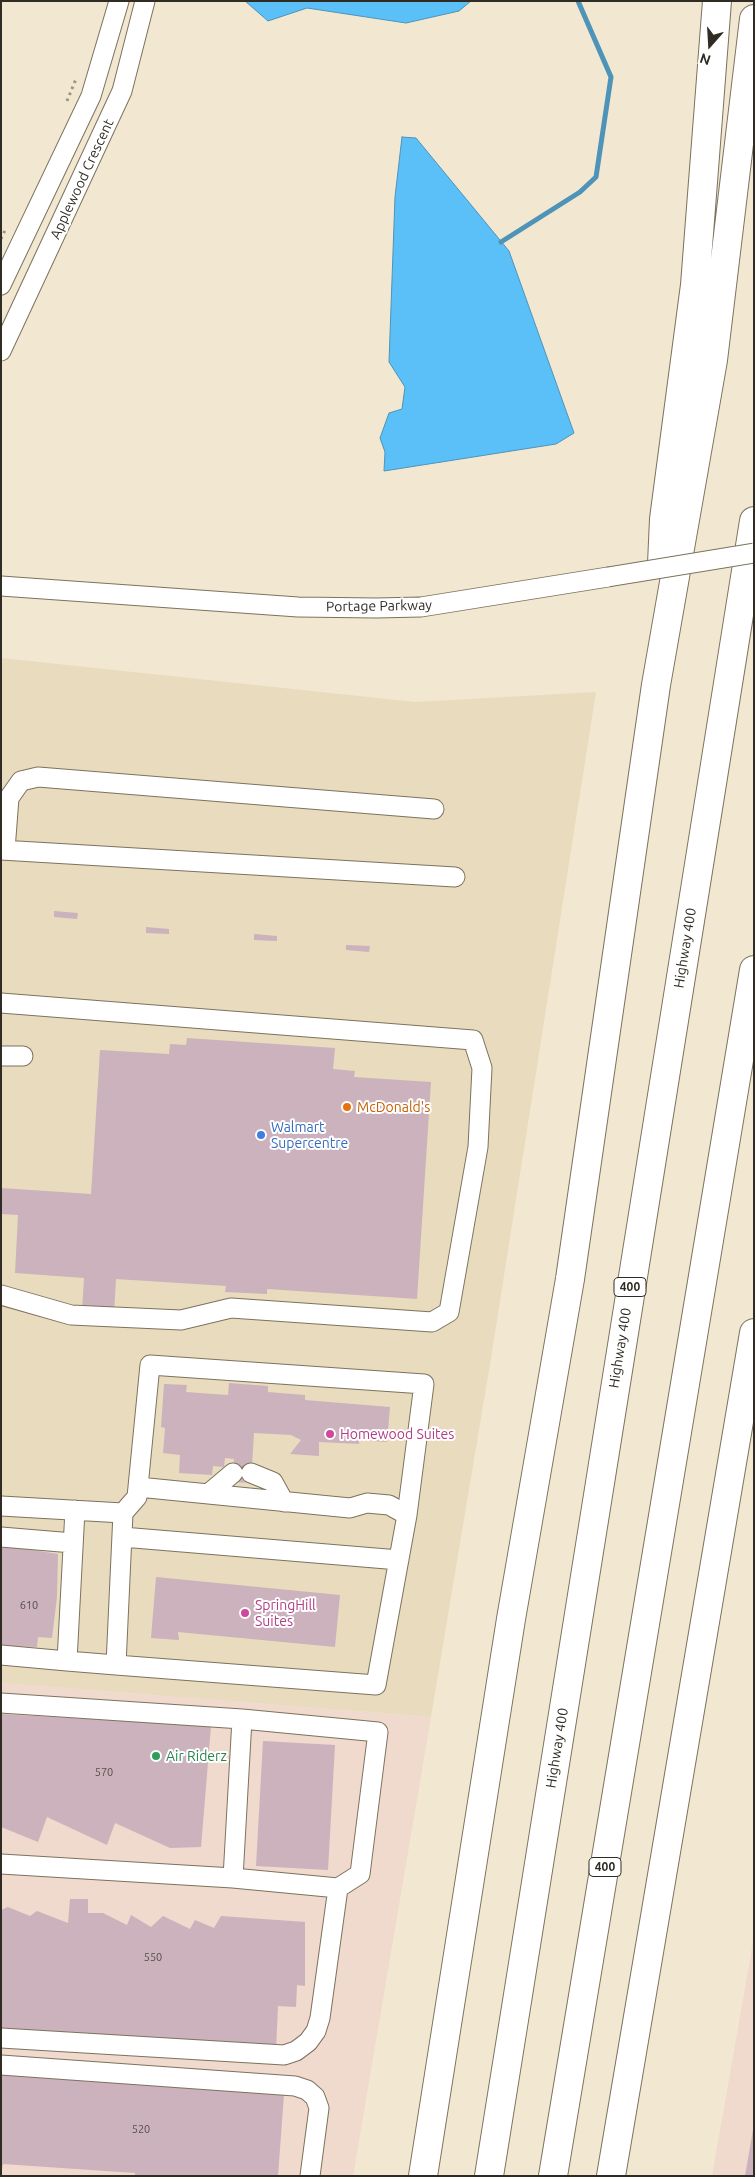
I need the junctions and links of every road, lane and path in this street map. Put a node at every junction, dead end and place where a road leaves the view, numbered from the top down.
1 (119, 1) edge
2 (145, 1) edge
3 (717, 1) edge
4 (754, 19) edge
5 (78, 72) dead end
6 (64, 108) dead end
7 (10, 221) dead end
8 (1, 239) edge
9 (1, 285) edge
10 (1, 351) edge
11 (754, 521) edge
12 (754, 553) edge
13 (1, 586) edge
14 (656, 685) junction
15 (434, 809) dead end
16 (3, 850) edge
17 (455, 878) dead end
18 (754, 970) edge
19 (1, 1003) edge
20 (1, 1056) edge
21 (23, 1056) dead end
22 (1, 1295) edge
23 (754, 1333) edge
24 (138, 1487) junction
25 (208, 1494) junction
26 (284, 1502) junction
27 (1, 1506) edge
28 (74, 1510) junction
29 (123, 1513) junction
30 (407, 1514) junction
31 (1, 1537) edge
32 (122, 1537) junction
33 (73, 1543) junction
34 (399, 1560) junction
35 (1, 1655) edge
36 (67, 1661) junction
37 (116, 1665) junction
38 (1, 1703) edge
39 (242, 1719) junction
40 (1, 1864) edge
41 (233, 1878) junction
42 (338, 1888) junction
43 (1, 2038) edge
44 (1, 2065) edge
45 (310, 2176) edge
46 (423, 2176) edge
47 (489, 2176) edge
48 (553, 2176) edge
49 (611, 2176) edge

1 - 9 street, Applewood Crescent
2 - 10 street, Applewood Crescent
3 - 14 highway
4 - 14 highway
5 - 6 path
7 - 8 path
11 - 47 highway, Highway 400 / 400
12 - 13 street, Portage Parkway, bridge
14 - 46 highway
15 - 16 street
16 - 17 street
18 - 48 highway, 400
19 - 22 street
20 - 21 street
23 - 49 highway
24 - 25 street
24 - 29 street
24 - 30 street
25 - 26 street
25 - 26 street
26 - 30 street
27 - 28 street
28 - 29 street
28 - 33 street
29 - 32 street
30 - 34 street
31 - 33 street
32 - 34 street
32 - 37 street
33 - 36 street
34 - 37 street
35 - 36 street
36 - 37 street
38 - 39 street
39 - 41 street
39 - 42 street
40 - 41 street
41 - 42 street
42 - 43 street
44 - 45 street

